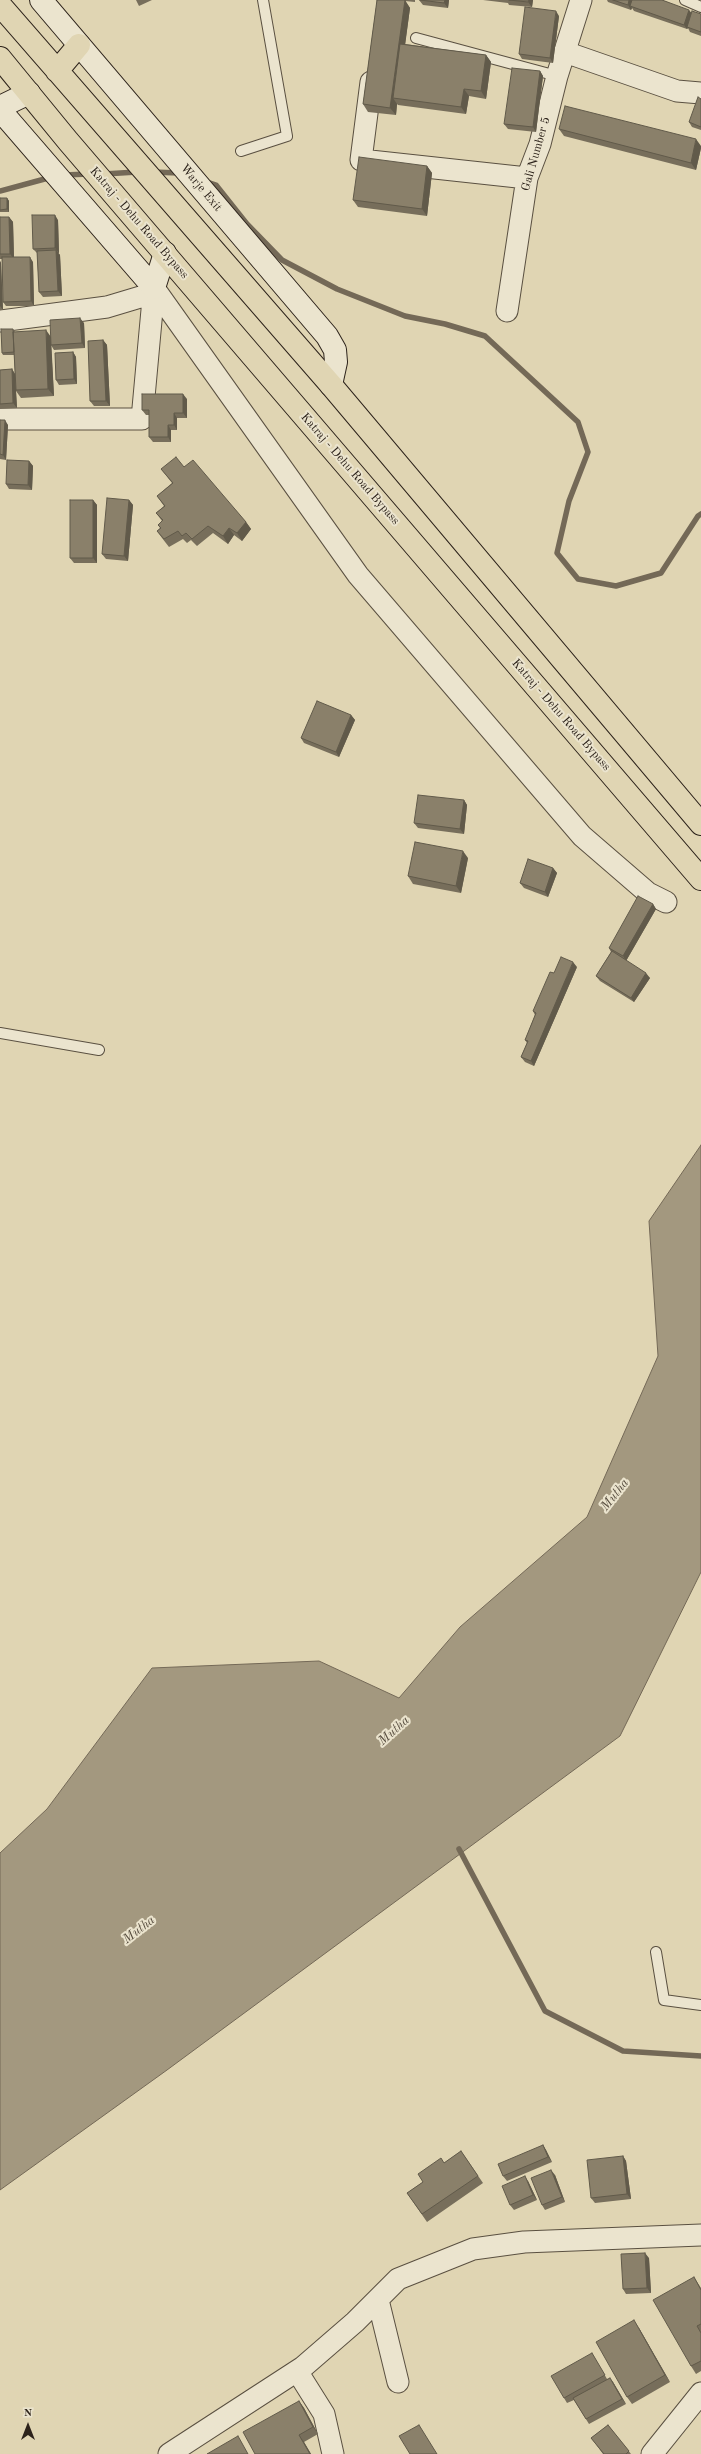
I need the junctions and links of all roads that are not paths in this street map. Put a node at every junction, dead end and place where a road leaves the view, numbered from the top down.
1 (41, 0) edge
2 (263, 0) edge
3 (581, 0) edge
4 (685, 0) edge
5 (0, 5) edge
6 (701, 7) edge
7 (416, 38) dead end
8 (79, 45) junction
9 (565, 52) junction
10 (0, 58) edge
11 (373, 65) edge
12 (57, 71) junction
13 (557, 76) junction
14 (30, 93) junction
15 (701, 93) edge
16 (0, 109) edge
17 (241, 151) dead end
18 (527, 178) junction
19 (165, 253) junction
20 (154, 288) junction
21 (507, 311) dead end
22 (0, 321) edge
23 (331, 385) junction
24 (0, 419) edge
25 (701, 824) edge
26 (701, 879) edge
27 (666, 902) dead end
28 (0, 1033) edge
29 (99, 1050) dead end
30 (656, 1952) dead end
31 (701, 2005) edge
32 (701, 2235) edge
33 (378, 2300) junction
34 (297, 2372) junction
35 (398, 2382) dead end
36 (701, 2393) edge
37 (169, 2454) edge
38 (333, 2454) edge
39 (652, 2454) edge

1 - 8 street, Warje Exit
2 - 17 lane
3 - 9 street, Gali Number 5
4 - 6 lane
5 - 12 highway
7 - 13 lane
8 - 12 highway
8 - 23 street, Warje Exit
9 - 13 street, Gali Number 5
9 - 15 street
10 - 14 highway, Katraj - Dehu Road Bypass
11 - 18 street
12 - 23 highway
13 - 18 street, Gali Number 5
14 - 16 street
14 - 19 highway, Katraj - Dehu Road Bypass
16 - 20 street
18 - 21 street, Gali Number 5
19 - 20 street
19 - 26 highway, Katraj - Dehu Road Bypass
20 - 22 street
20 - 24 street
20 - 27 street
23 - 25 highway
28 - 29 lane
30 - 31 lane
32 - 33 street
33 - 34 street
33 - 35 street
34 - 37 street
34 - 38 street
36 - 39 street

